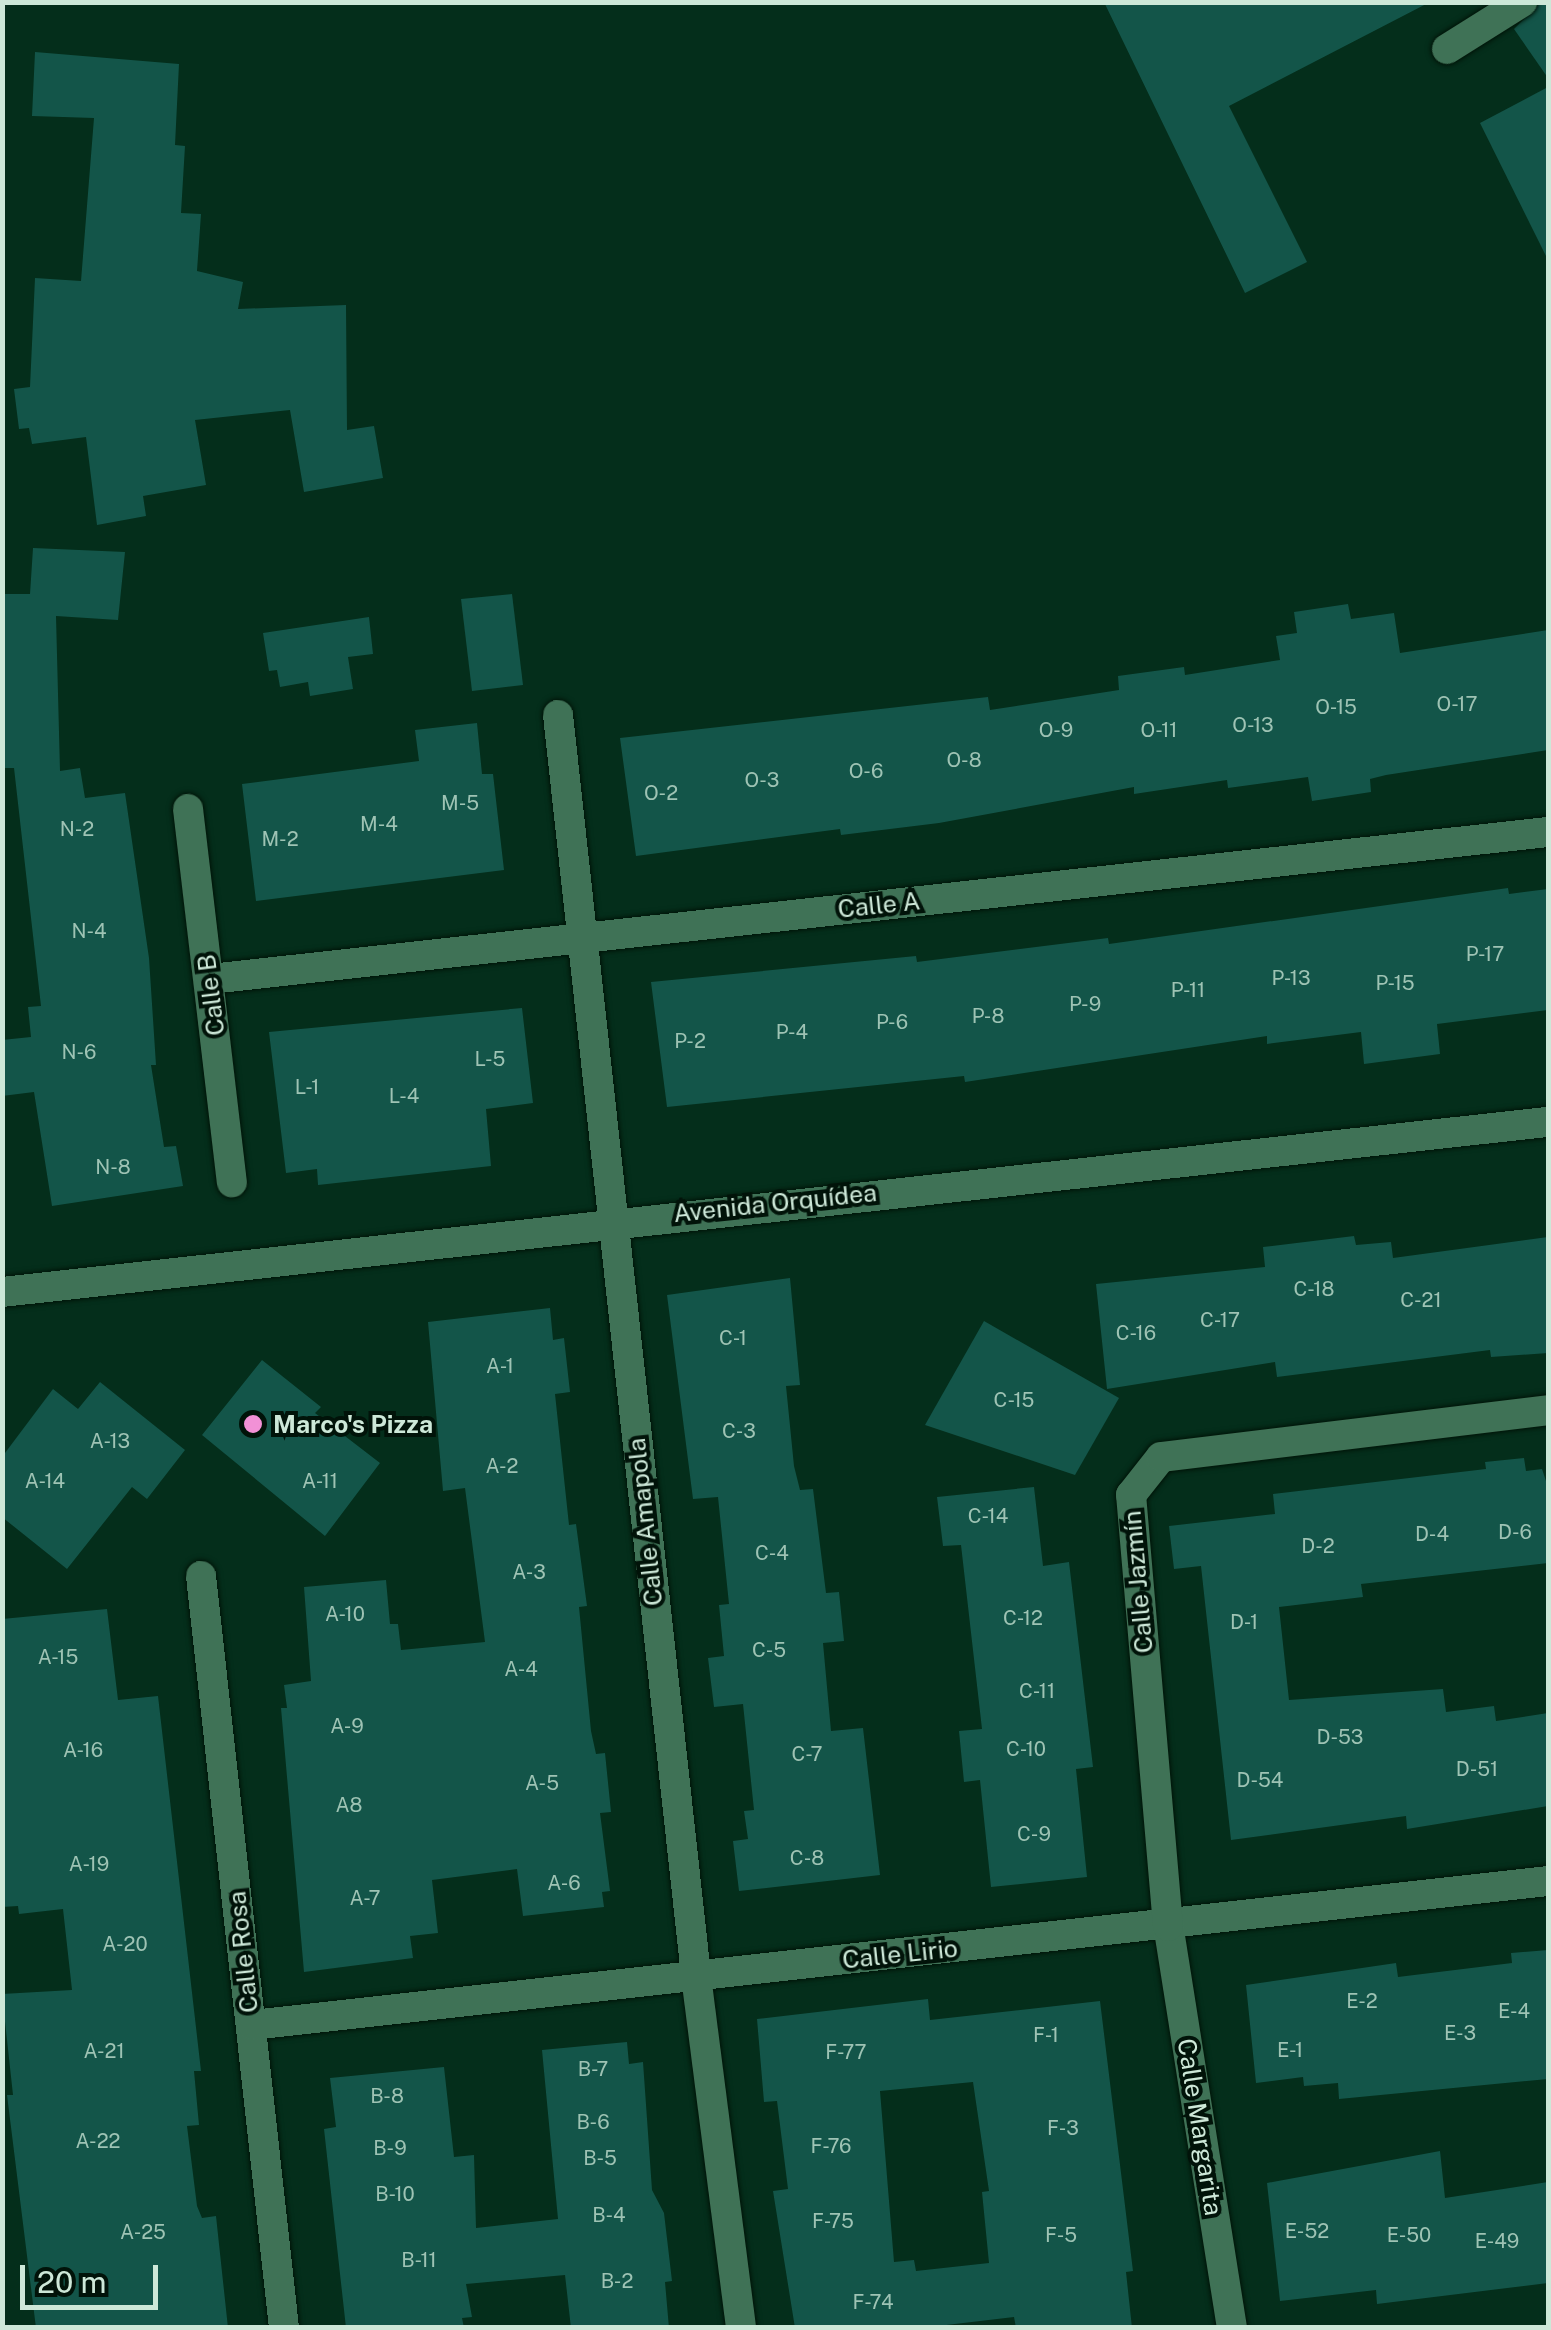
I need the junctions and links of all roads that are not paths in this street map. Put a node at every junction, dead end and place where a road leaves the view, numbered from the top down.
1 (1522, 2) edge
2 (1446, 49) dead end
3 (558, 714) dead end
4 (188, 809) dead end
5 (1548, 832) edge
6 (582, 937) junction
7 (210, 980) junction
8 (1548, 1122) edge
9 (232, 1182) dead end
10 (612, 1220) junction
11 (2, 1292) edge
12 (1548, 1410) edge
13 (201, 1576) dead end
14 (1548, 1882) edge
15 (1168, 1926) junction
16 (696, 1976) junction
17 (252, 2025) junction
18 (284, 2328) edge
19 (741, 2328) edge
20 (1232, 2328) edge

1 - 2 street
3 - 6 street, Calle Amapola
4 - 7 street, Calle B
5 - 6 street, Calle A
6 - 7 street, Calle A
6 - 10 street, Calle Amapola
7 - 9 street, Calle B
8 - 10 street, Avenida Orquídea
10 - 11 street, Avenida Orquídea
10 - 16 street, Calle Amapola
12 - 15 street, Calle Jazmín
13 - 17 street, Calle Rosa
14 - 15 street, Calle Lirio
15 - 16 street, Calle Lirio
15 - 20 street, Calle Margarita
16 - 17 street, Calle Lirio
16 - 19 street, Calle Amapola
17 - 18 street, Calle Rosa

